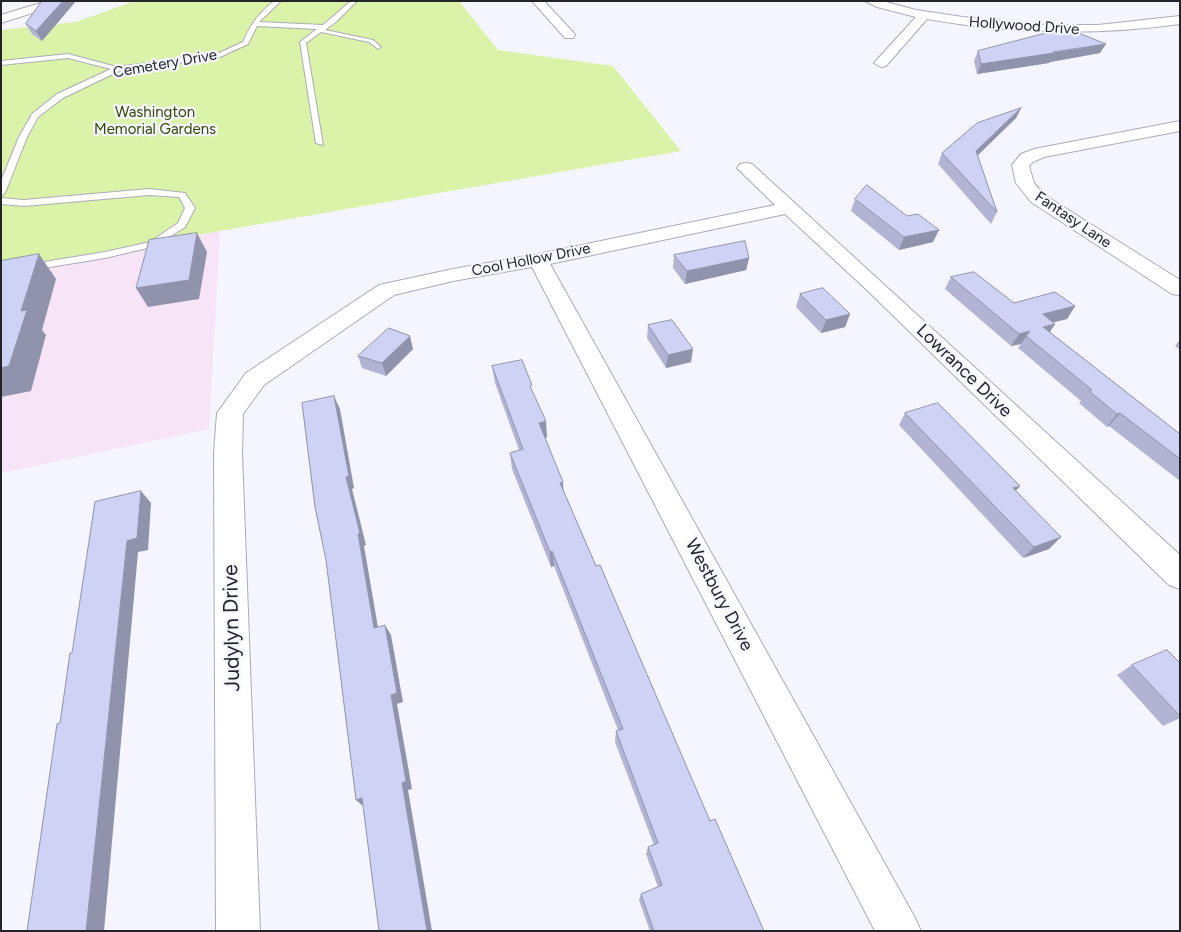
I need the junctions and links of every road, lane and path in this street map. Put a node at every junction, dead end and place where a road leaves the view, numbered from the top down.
1 (60, 1) edge
2 (278, 1) edge
3 (354, 1) edge
4 (537, 1) edge
5 (870, 1) edge
6 (923, 16) junction
7 (1, 19) edge
8 (1180, 20) edge
9 (254, 24) junction
10 (321, 28) junction
11 (569, 35) dead end
12 (378, 47) dead end
13 (1, 63) edge
14 (881, 63) dead end
15 (117, 69) junction
16 (1180, 126) edge
17 (320, 143) dead end
18 (746, 168) dead end
19 (1, 193) edge
20 (1, 200) edge
21 (788, 208) junction
22 (538, 260) junction
23 (1, 272) edge
24 (1180, 289) edge
25 (292, 354) joint
26 (1180, 575) edge
27 (238, 931) edge
28 (899, 931) edge

1 - 7 street
2 - 9 lane, Cemetery Drive
3 - 10 lane
4 - 11 street
5 - 6 street, Hollywood Drive
6 - 8 street, Hollywood Drive
6 - 14 street
9 - 10 lane
9 - 15 lane, Cemetery Drive
10 - 12 lane
10 - 17 lane
13 - 15 lane
15 - 19 lane, Cemetery Drive
16 - 24 street, Fantasy Lane
18 - 21 street, Lowrance Drive
20 - 23 lane
21 - 22 street, Cool Hollow Drive
21 - 26 street, Lowrance Drive
22 - 25 street, Cool Hollow Drive
22 - 28 street, Westbury Drive
25 - 27 street, Judylyn Drive

